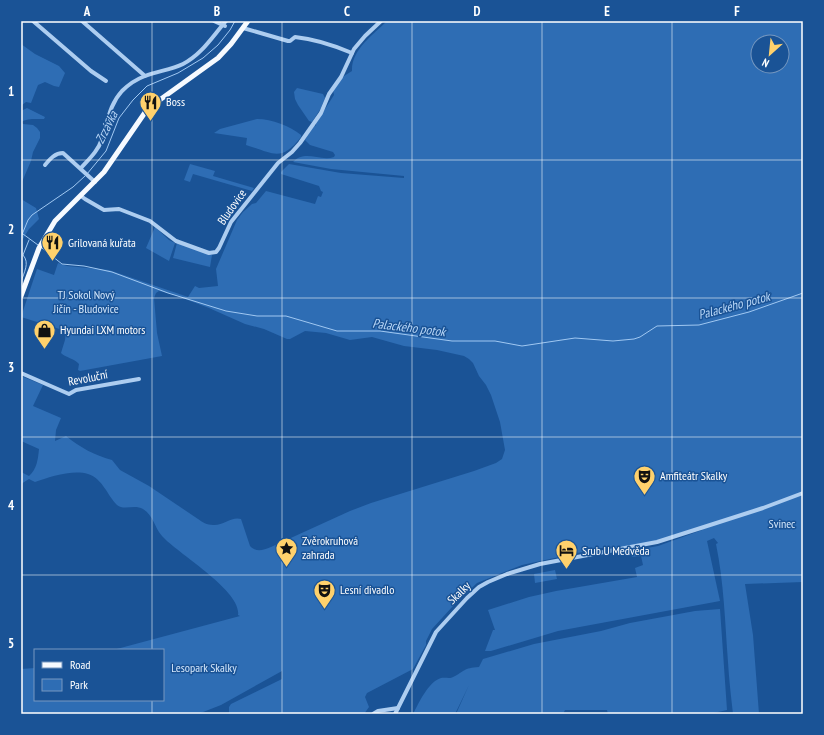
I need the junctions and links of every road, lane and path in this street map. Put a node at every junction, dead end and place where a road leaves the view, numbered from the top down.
1 (33, 21) edge
2 (41, 21) edge
3 (82, 21) edge
4 (214, 21) edge
5 (248, 21) edge
6 (381, 21) edge
7 (224, 24) edge
8 (37, 25) junction
9 (243, 28) junction
10 (352, 53) junction
11 (145, 76) junction
12 (106, 81) dead end
13 (45, 165) dead end
14 (82, 169) junction
15 (95, 182) junction
16 (80, 196) junction
17 (21, 294) edge
18 (21, 373) edge
19 (139, 379) dead end
20 (803, 493) edge
21 (398, 708) junction
22 (378, 713) edge
23 (373, 714) edge
24 (395, 714) edge

1 - 8 street
2 - 8 street
3 - 11 street
4 - 7 street
5 - 9 main road
6 - 10 street, Bludovice
7 - 11 street
8 - 12 street
9 - 10 street
9 - 15 main road
10 - 16 street, Bludovice
11 - 14 street
13 - 14 street
14 - 15 street
15 - 16 main road
16 - 17 main road
18 - 19 street, Revoluční
20 - 21 street, Skalky
21 - 22 street
21 - 24 street, Skalky
22 - 23 street

